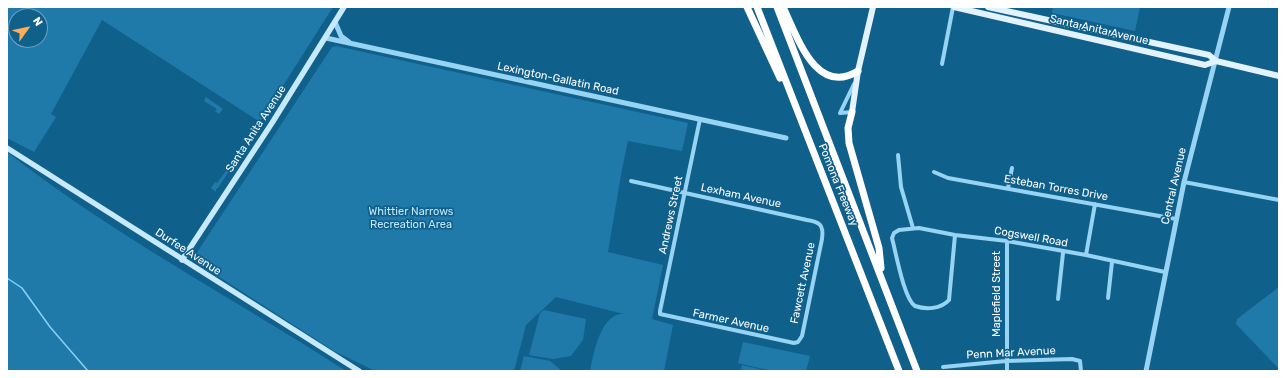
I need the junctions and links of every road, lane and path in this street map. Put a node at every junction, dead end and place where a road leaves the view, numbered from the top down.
1 (344, 7) edge
2 (747, 7) edge
3 (757, 7) edge
4 (776, 7) edge
5 (783, 7) edge
6 (873, 7) edge
7 (954, 7) edge
8 (988, 7) edge
9 (1228, 7) edge
10 (1025, 15) junction
11 (336, 22) junction
12 (1023, 23) junction
13 (326, 38) junction
14 (352, 44) junction
15 (1216, 61) junction
16 (942, 64) dead end
17 (858, 71) junction
18 (1279, 76) edge
19 (852, 112) junction
20 (700, 119) junction
21 (786, 138) dead end
22 (808, 140) junction
23 (7, 148) edge
24 (898, 155) dead end
25 (1012, 168) dead end
26 (934, 172) dead end
27 (630, 181) dead end
28 (1184, 182) junction
29 (1008, 188) junction
30 (684, 193) junction
31 (1279, 200) edge
32 (1095, 204) junction
33 (1176, 219) junction
34 (822, 226) joint
35 (913, 228) junction
36 (955, 235) junction
37 (1006, 241) junction
38 (1062, 252) junction
39 (1086, 256) junction
40 (182, 260) junction
41 (1112, 262) junction
42 (1165, 272) junction
43 (882, 278) junction
44 (1108, 298) dead end
45 (1058, 299) dead end
46 (660, 314) joint
47 (798, 342) joint
48 (1006, 361) junction
49 (943, 367) dead end
50 (359, 371) edge
51 (899, 371) edge
52 (917, 371) edge
53 (1007, 371) edge
54 (1081, 371) edge
55 (1146, 371) edge

1 - 11 main road, Santa Anita Avenue
2 - 22 highway
3 - 22 highway, Pomona Freeway
4 - 43 highway, Pomona Freeway
5 - 17 highway
6 - 17 main road
7 - 12 main road, Santa Anita Avenue
7 - 16 street
8 - 10 main road, Santa Anita Avenue
9 - 15 street, Central Avenue
10 - 12 main road
10 - 15 main road, Santa Anita Avenue
11 - 13 main road, Santa Anita Avenue
11 - 14 street
12 - 15 main road, Santa Anita Avenue
13 - 14 street, Lexington-Gallatin Road
13 - 40 main road, Santa Anita Avenue
14 - 20 street, Lexington-Gallatin Road
15 - 18 main road, Santa Anita Avenue
15 - 28 street, Central Avenue
17 - 19 main road
17 - 19 street
19 - 43 highway
20 - 21 street, Lexington-Gallatin Road
20 - 30 street, Andrews Street
22 - 51 highway, Pomona Freeway
23 - 40 main road, Durfee Avenue
24 - 35 street
25 - 29 street
26 - 29 street, Esteban Torres Drive
27 - 30 street, Lexham Avenue
28 - 31 street
28 - 33 street, Central Avenue
29 - 32 street, Esteban Torres Drive
30 - 34 street, Lexham Avenue
30 - 46 street, Andrews Street
32 - 33 street, Esteban Torres Drive
32 - 39 street
33 - 42 street, Central Avenue
34 - 47 street, Fawcett Avenue
35 - 36 street, Cogswell Road
35 - 36 street, Cogswell Road
36 - 37 street, Cogswell Road
37 - 38 street, Cogswell Road
37 - 48 street, Maplefield Street
38 - 39 street, Cogswell Road
38 - 45 street
39 - 41 street, Cogswell Road
40 - 50 main road, Durfee Avenue
41 - 42 street, Cogswell Road
41 - 44 street
42 - 55 street, Central Avenue
43 - 52 highway, Pomona Freeway
46 - 47 street, Farmer Avenue
48 - 49 street, Penn Mar Avenue
48 - 53 street, Maplefield Street
48 - 54 street, Penn Mar Avenue

